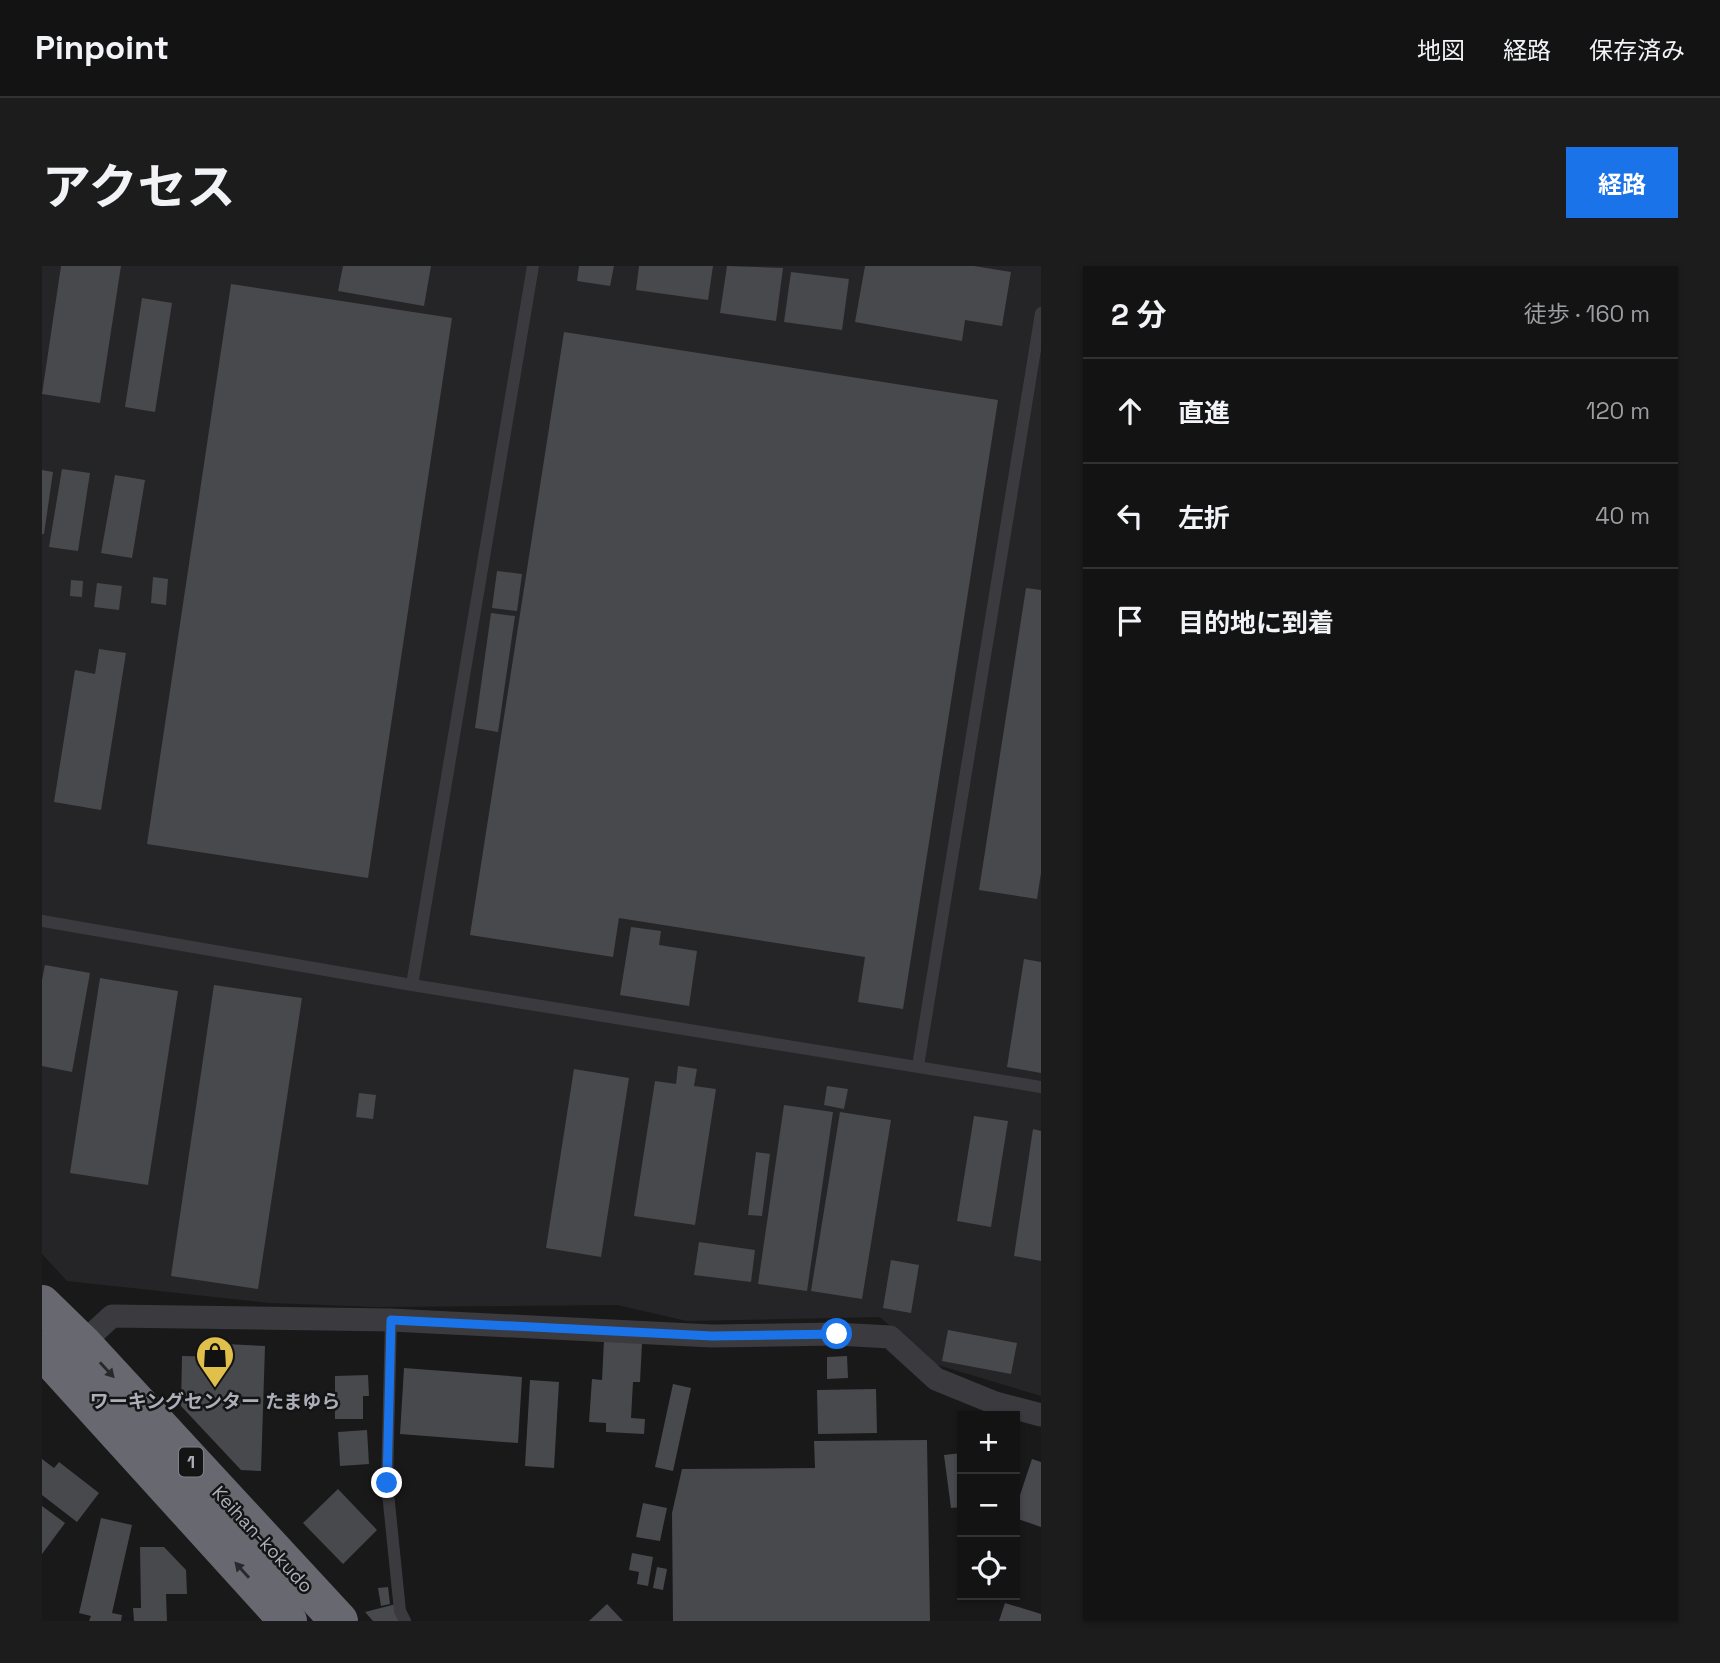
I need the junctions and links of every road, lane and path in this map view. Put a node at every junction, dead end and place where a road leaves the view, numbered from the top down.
1 (533, 266) edge
2 (1041, 313) edge
3 (42, 921) edge
4 (412, 985) junction
5 (918, 1066) junction
6 (1041, 1087) edge
7 (42, 1304) edge
8 (391, 1320) junction
9 (61, 1354) edge
10 (1041, 1415) edge
11 (288, 1621) edge
12 (339, 1621) edge
13 (405, 1621) edge

1 - 4 lane
2 - 5 lane
3 - 4 lane
4 - 5 lane
5 - 6 lane
7 - 9 highway, Keihan-kokudo / 1
8 - 9 street
8 - 10 street
8 - 13 lane
11 -> 9 highway, Keihan-kokudo / 1
9 -> 12 highway, Keihan-kokudo / 1

